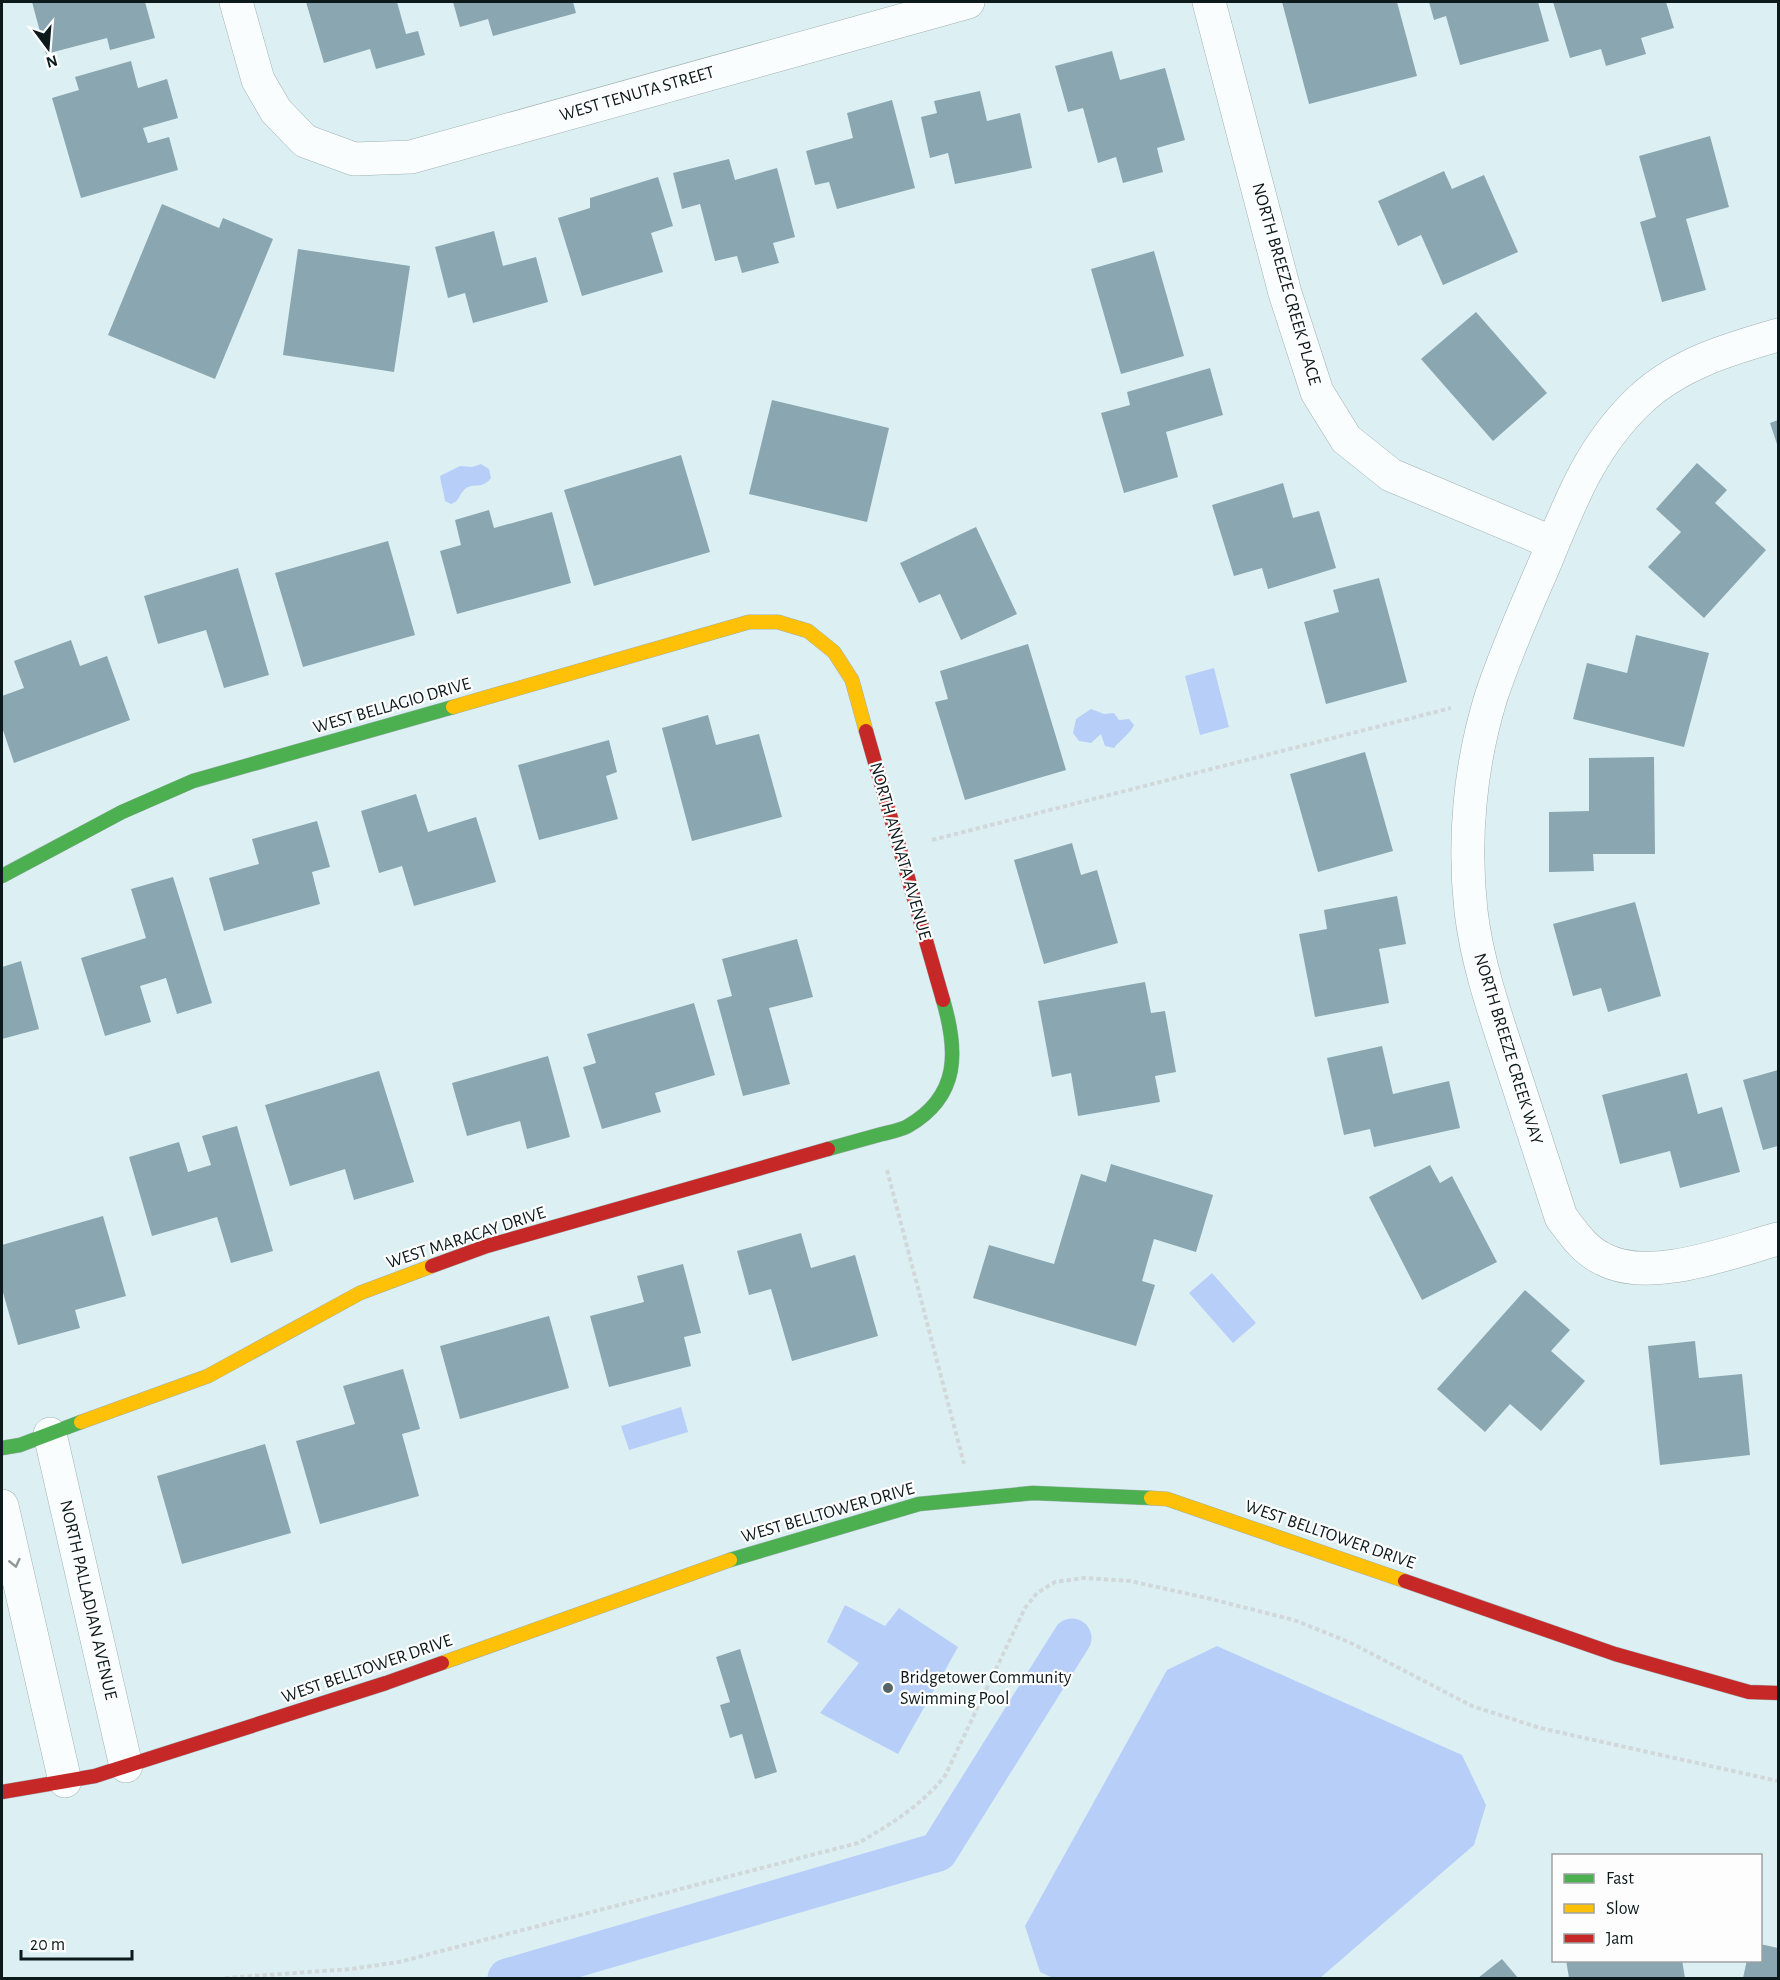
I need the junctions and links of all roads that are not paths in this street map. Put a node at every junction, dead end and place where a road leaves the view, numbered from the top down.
1 (236, 2) edge
2 (968, 2) edge
3 (1209, 2) edge
4 (1779, 335) edge
5 (1553, 543) junction
6 (808, 631) joint
7 (2, 876) edge
8 (947, 1088) joint
9 (1779, 1239) edge
10 (50, 1434) junction
11 (2, 1448) edge
12 (2, 1506) edge
13 (1779, 1693) edge
14 (126, 1766) junction
15 (65, 1781) junction
16 (2, 1792) edge

1 - 2 street, WEST TENUTA STREET
3 - 5 street, NORTH BREEZE CREEK PLACE
4 - 5 street, NORTH BREEZE CREEK WAY
5 - 9 street, NORTH BREEZE CREEK WAY
6 - 7 street, WEST BELLAGIO DRIVE
6 - 8 street, NORTH ANNATA AVENUE
8 - 10 street, WEST MARACAY DRIVE
10 - 11 street, WEST MARACAY DRIVE
10 - 14 street, NORTH PALLADIAN AVENUE
12 -> 15 street
13 - 14 street, WEST BELLTOWER DRIVE
14 - 15 street, WEST BELLTOWER DRIVE
15 - 16 street, WEST BELLTOWER DRIVE

